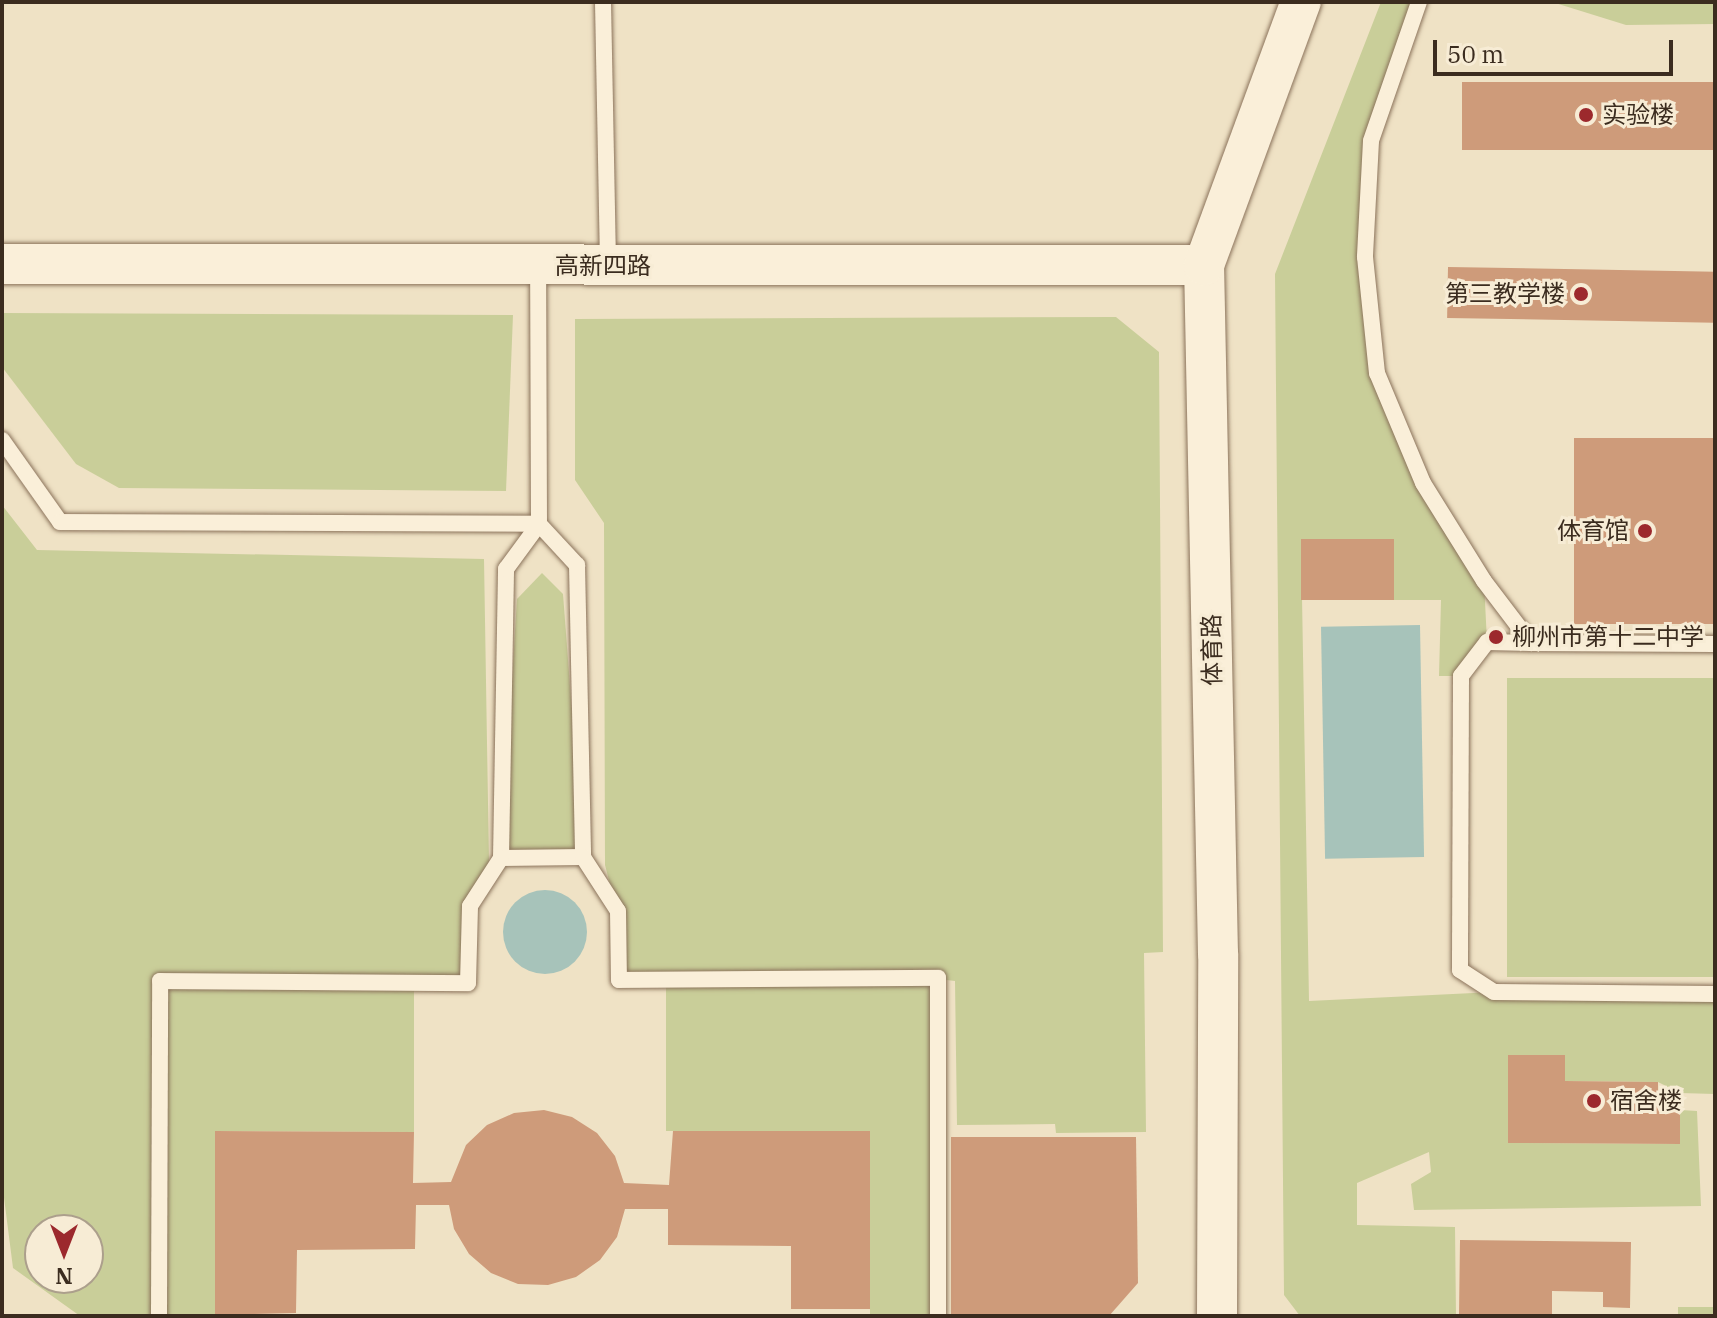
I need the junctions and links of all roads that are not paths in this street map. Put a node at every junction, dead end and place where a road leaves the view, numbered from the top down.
1 (603, 2) edge
2 (1301, 2) edge
3 (1419, 2) edge
4 (2, 264) edge
5 (1204, 265) junction
6 (538, 267) junction
7 (608, 267) junction
8 (2, 440) edge
9 (539, 524) junction
10 (1531, 643) junction
11 (1715, 644) edge
12 (583, 857) junction
13 (501, 858) junction
14 (1715, 994) edge
15 (159, 1316) edge
16 (938, 1316) edge
17 (1217, 1316) edge

1 - 7 lane
2 - 5 street, 体育路
3 - 10 lane
4 - 6 street, 高新四路
5 - 7 street, 高新四路
5 - 17 street, 体育路
6 - 7 street, 高新四路
6 - 9 lane
8 - 9 lane
9 - 12 lane
9 - 13 lane
10 - 11 lane
10 - 14 lane
12 - 13 lane
12 - 16 lane
13 - 15 lane

